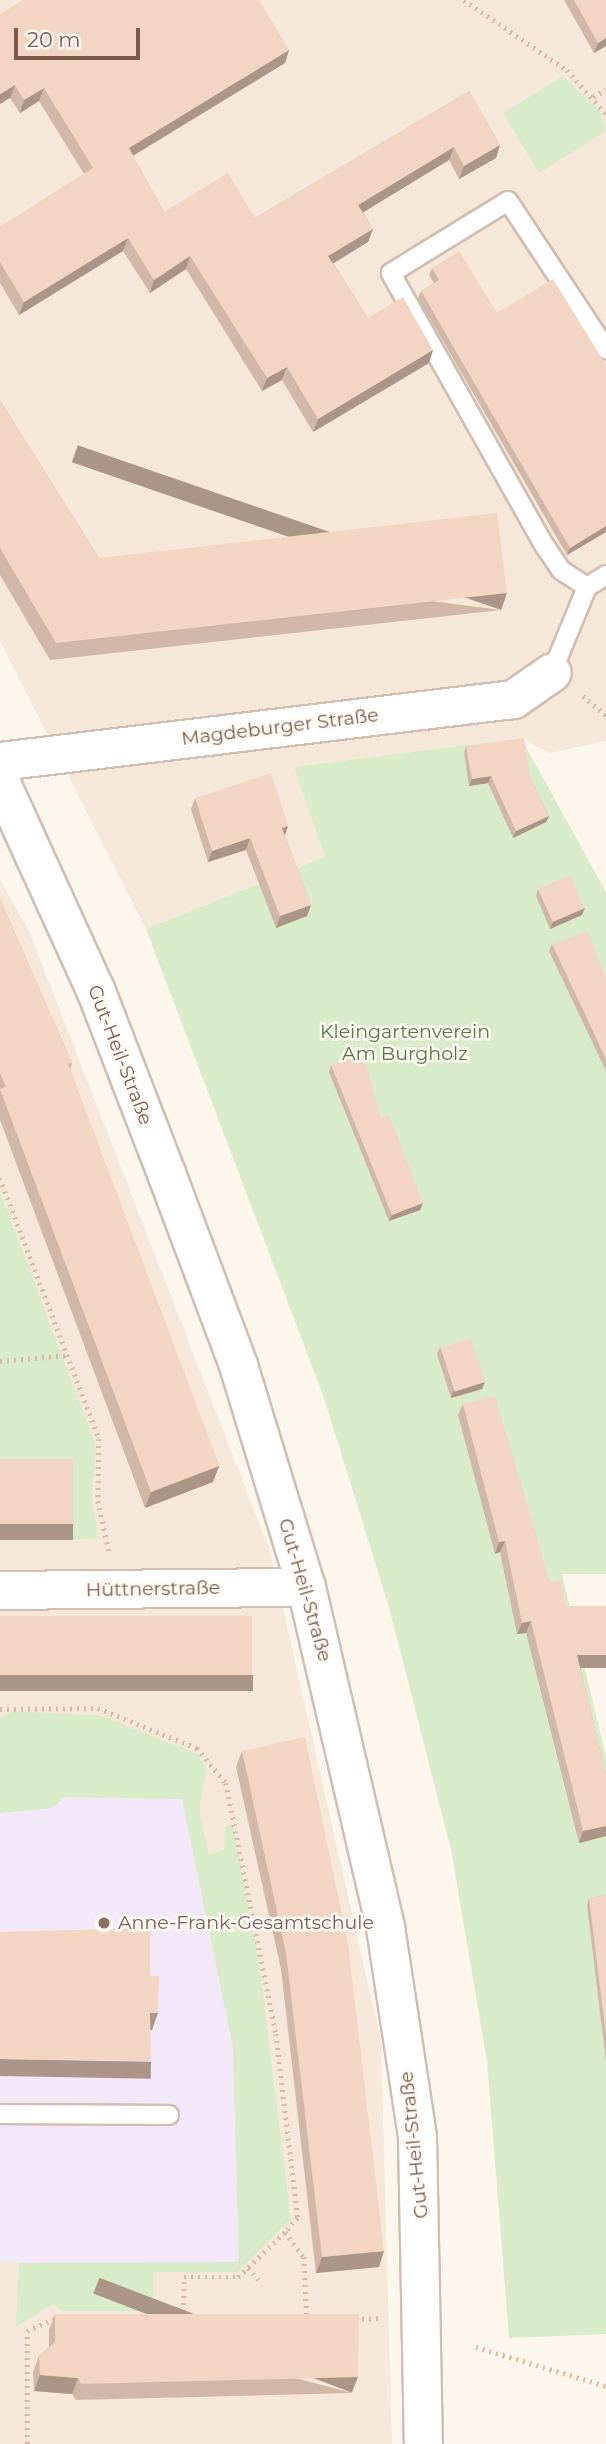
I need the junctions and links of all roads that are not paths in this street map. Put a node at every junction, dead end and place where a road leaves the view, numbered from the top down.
1 (606, 349) edge
2 (606, 575) edge
3 (587, 587) junction
4 (552, 672) joint
5 (0, 761) edge
6 (0, 781) edge
7 (306, 1587) junction
8 (0, 1590) edge
9 (0, 2114) edge
10 (169, 2115) dead end
11 (423, 2444) edge

1 - 3 lane
2 - 3 lane
3 - 4 lane
4 - 5 street, Magdeburger Straße
6 - 7 street, Gut-Heil-Straße
7 - 8 street, Hüttnerstraße
7 - 11 street, Gut-Heil-Straße
9 - 10 lane

